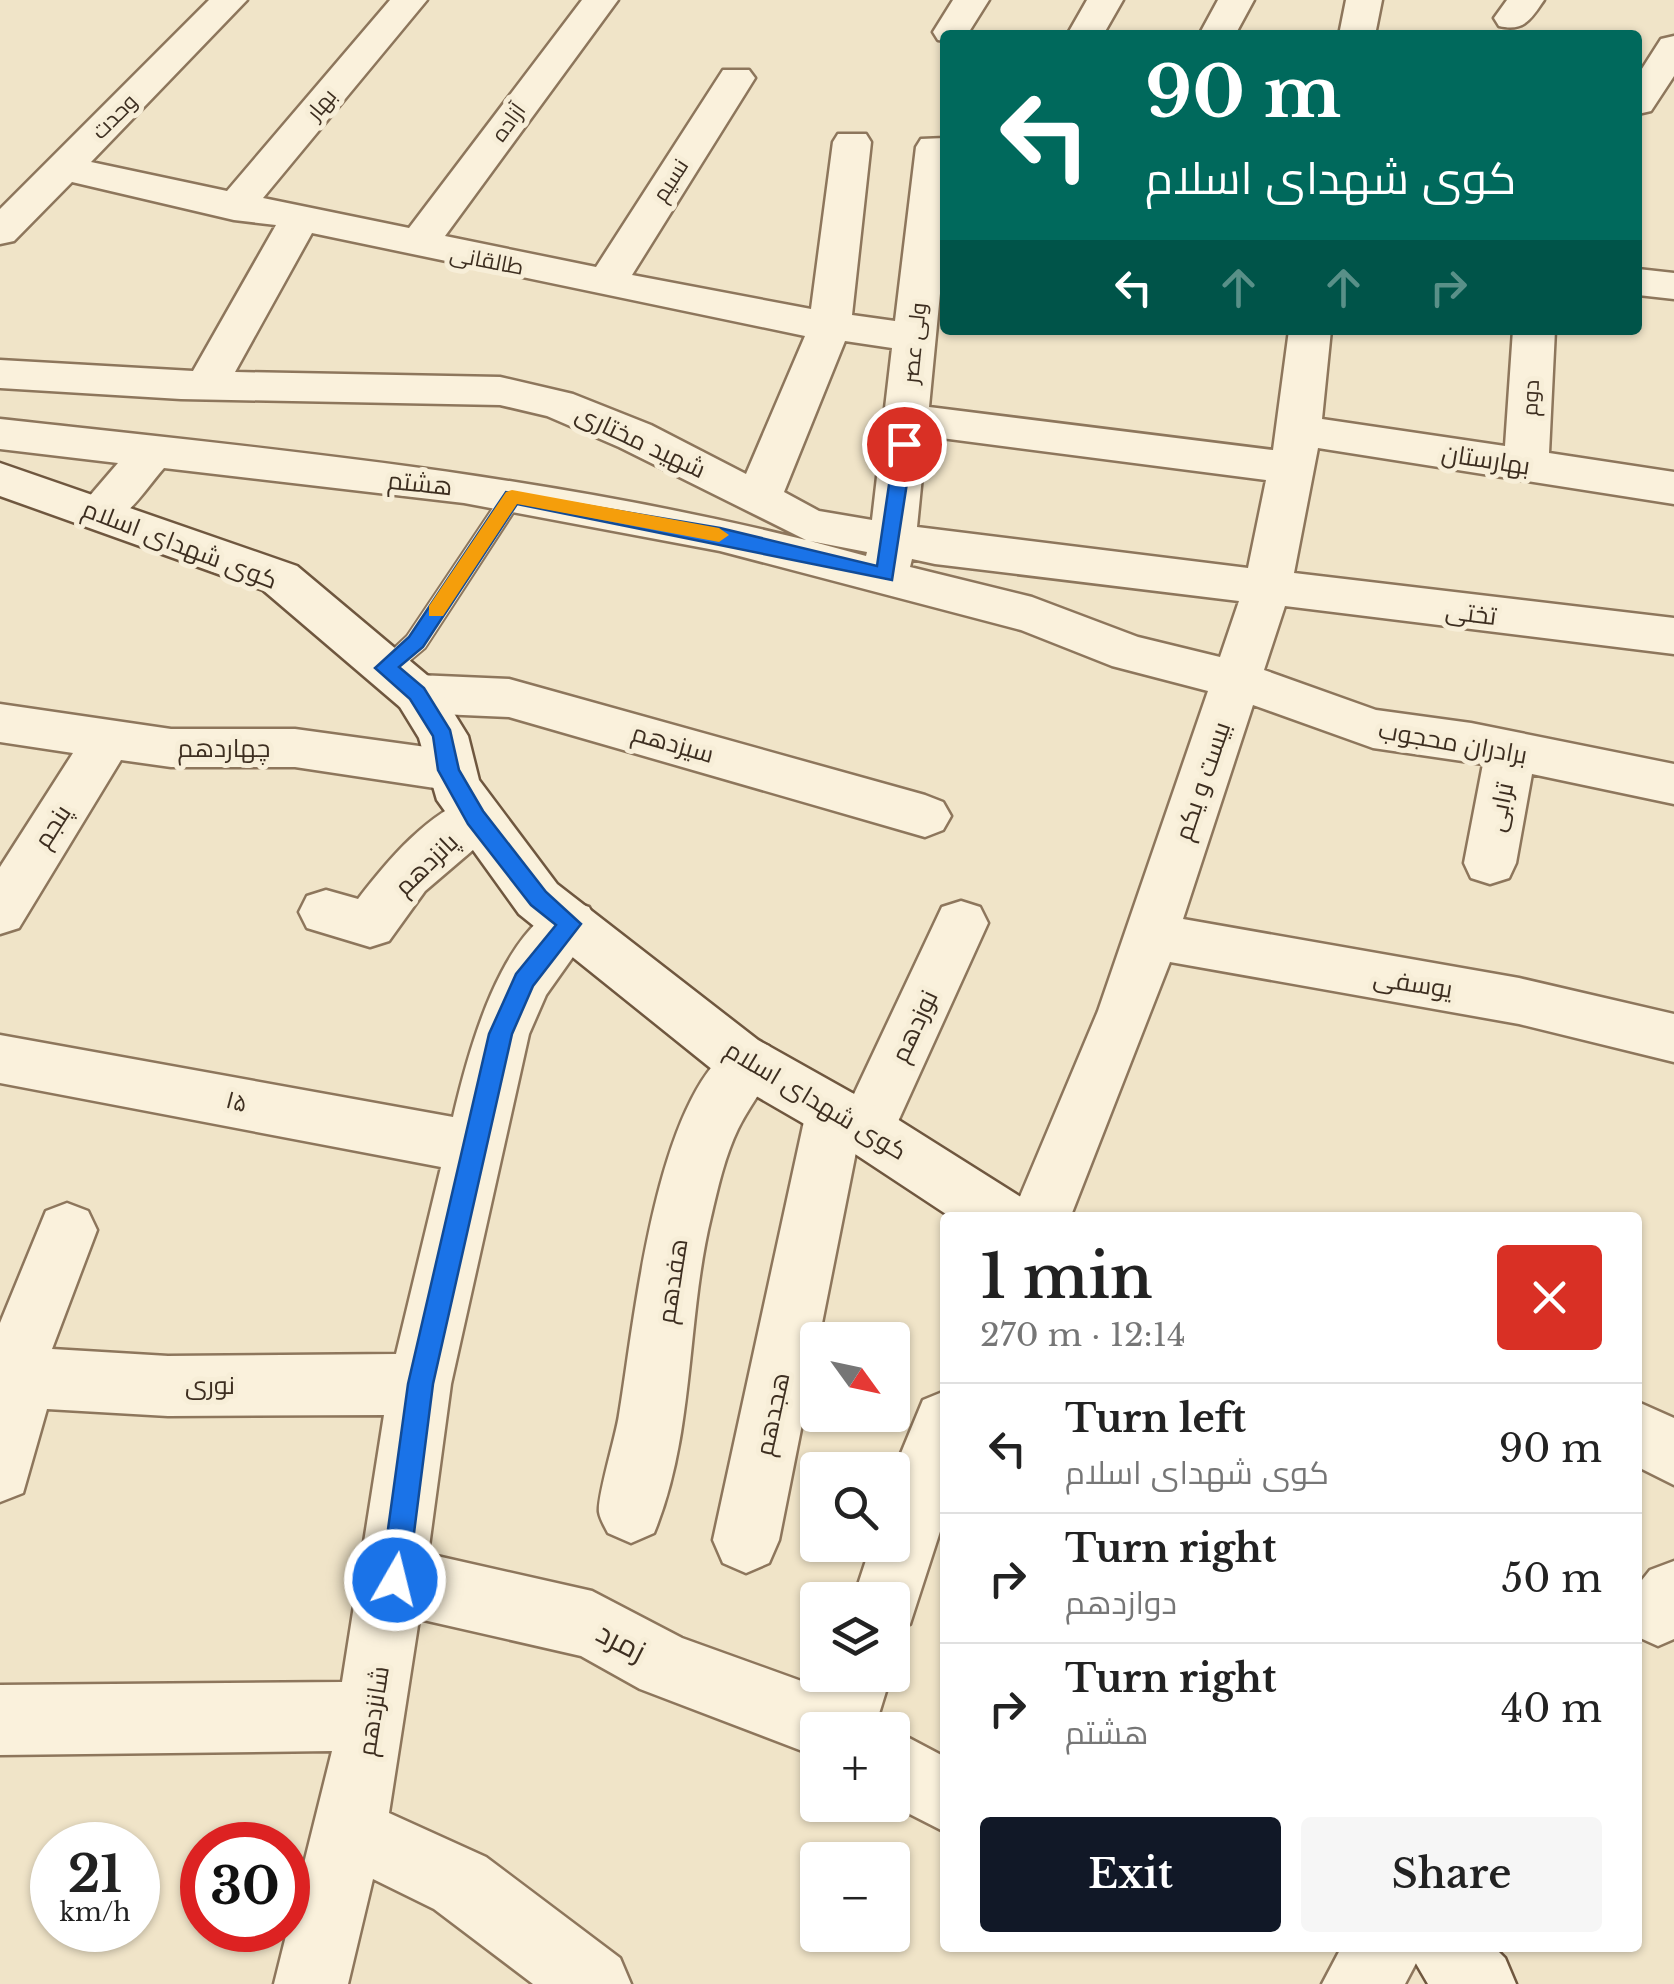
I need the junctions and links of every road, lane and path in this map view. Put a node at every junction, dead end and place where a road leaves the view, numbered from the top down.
1 (229, 0) edge
2 (409, 0) edge
3 (600, 0) edge
4 (971, 0) edge
5 (1105, 0) edge
6 (1236, 0) edge
7 (1364, 0) edge
8 (952, 30) edge
9 (1087, 30) edge
10 (1220, 30) edge
11 (1358, 30) edge
12 (1674, 48) edge
13 (736, 78) dead end
14 (1642, 96) edge
15 (852, 142) dead end
16 (936, 146) dead end
17 (62, 168) junction
18 (234, 208) junction
19 (299, 221) junction
20 (0, 232) edge
21 (936, 232) edge
22 (417, 245) junction
23 (1642, 282) edge
24 (606, 284) junction
25 (1674, 286) edge
26 (830, 326) junction
27 (1309, 335) edge
28 (1534, 335) edge
29 (915, 338) junction
30 (0, 374) edge
31 (206, 385) junction
32 (906, 418) junction
33 (0, 434) edge
34 (1295, 449) junction
35 (153, 452) junction
36 (1526, 465) junction
37 (0, 479) edge
38 (1674, 488) edge
39 (512, 496) junction
40 (759, 498) junction
41 (98, 513) junction
42 (889, 557) junction
43 (1267, 589) junction
44 (1674, 636) edge
45 (1237, 680) junction
46 (401, 681) junction
47 (0, 724) edge
48 (107, 741) junction
49 (1511, 751) junction
50 (448, 770) junction
51 (1674, 784) edge
52 (926, 816) dead end
53 (476, 818) junction
54 (1490, 863) dead end
55 (5, 893) edge
56 (326, 912) dead end
57 (961, 923) dead end
58 (570, 924) junction
59 (1150, 936) junction
60 (1674, 1038) edge
61 (0, 1059) edge
62 (748, 1064) junction
63 (851, 1121) junction
64 (474, 1146) junction
65 (995, 1212) edge
66 (1043, 1212) edge
67 (68, 1230) dead end
68 (11, 1376) edge
69 (420, 1384) junction
70 (940, 1432) edge
71 (1642, 1434) edge
72 (1674, 1453) edge
73 (0, 1470) edge
74 (631, 1510) dead end
75 (746, 1540) dead end
76 (395, 1580) junction
77 (893, 1582) edge
78 (816, 1712) edge
79 (372, 1716) junction
80 (0, 1720) edge
81 (910, 1769) edge
82 (940, 1794) edge
83 (349, 1831) junction
84 (1384, 1952) edge
85 (1448, 1952) edge
86 (312, 1984) edge
87 (594, 1984) edge
88 (1359, 1984) edge
89 (1480, 1984) edge

1 - 17 street, وحدت
2 - 18 street, بهار
3 - 22 street, آزاده
4 - 8 street
5 - 9 street
6 - 10 street
7 - 11 street
12 - 14 street
13 - 24 street, نسیم
15 - 26 street
16 - 21 street, ولی عصر
17 - 18 street, طالقانی
17 - 20 street, وحدت
18 - 19 street, طالقانی
19 - 22 street, طالقانی
19 - 31 street
21 - 29 street, ولی عصر
22 - 24 street, طالقانی
23 - 25 street
24 - 26 street, طالقانی
26 - 29 street, طالقانی
26 - 40 street
27 - 34 street, بیست و یکم
28 - 36 street, دوم
29 - 32 street, ولی عصر
30 - 31 street, شهید مختاری
31 - 40 street, شهید مختاری
32 - 34 street, بهارستان
32 - 42 street, ولی عصر
33 - 35 street, هشتم
34 - 36 street, بهارستان
34 - 43 street, بیست و یکم
35 - 39 street, هشتم
35 - 41 street
36 - 38 street, بهارستان
37 - 41 street, کوی شهدای اسلام
39 - 42 street, هشتم
39 - 46 lane
40 - 42 street, شهید مختاری
41 - 46 street, کوی شهدای اسلام
42 - 43 street, شهید مختاری
42 - 45 street, هشتم
43 - 44 street, تختی
43 - 45 street, بیست و یکم
45 - 49 street, برادران محجوب
45 - 59 street, بیست و یکم
46 - 50 street, کوی شهدای اسلام
46 - 52 street, سیزدهم
47 - 48 street, چهاردهم
48 - 50 street, چهاردهم
48 - 55 street, پنجم
49 - 51 street, برادران محجوب
49 - 54 street, ترابی
50 - 53 street, کوی شهدای اسلام
53 - 56 street, پانزدهم
53 - 58 street, کوی شهدای اسلام
57 - 63 street, نوزدهم
58 - 62 street, کوی شهدای اسلام
58 - 64 street, شانزدهم
59 - 60 street, یوسفی
59 - 66 street, بیست و یکم
61 - 64 street, ۱۵
62 - 63 street, کوی شهدای اسلام
62 - 74 street, هفدهم
63 - 65 street, کوی شهدای اسلام
63 - 75 street, هجدهم
64 - 69 street, شانزدهم
67 - 68 street
68 - 69 street, نوری
68 - 73 street
69 - 76 street, شانزدهم
70 - 77 street
71 - 72 street
76 - 78 street, زمرد
76 - 79 street, شانزدهم
79 - 80 street
79 - 83 street, شانزدهم
81 - 82 street, زمرد
83 - 86 street, شانزدهم
83 - 87 street
84 - 88 street
85 - 89 street

